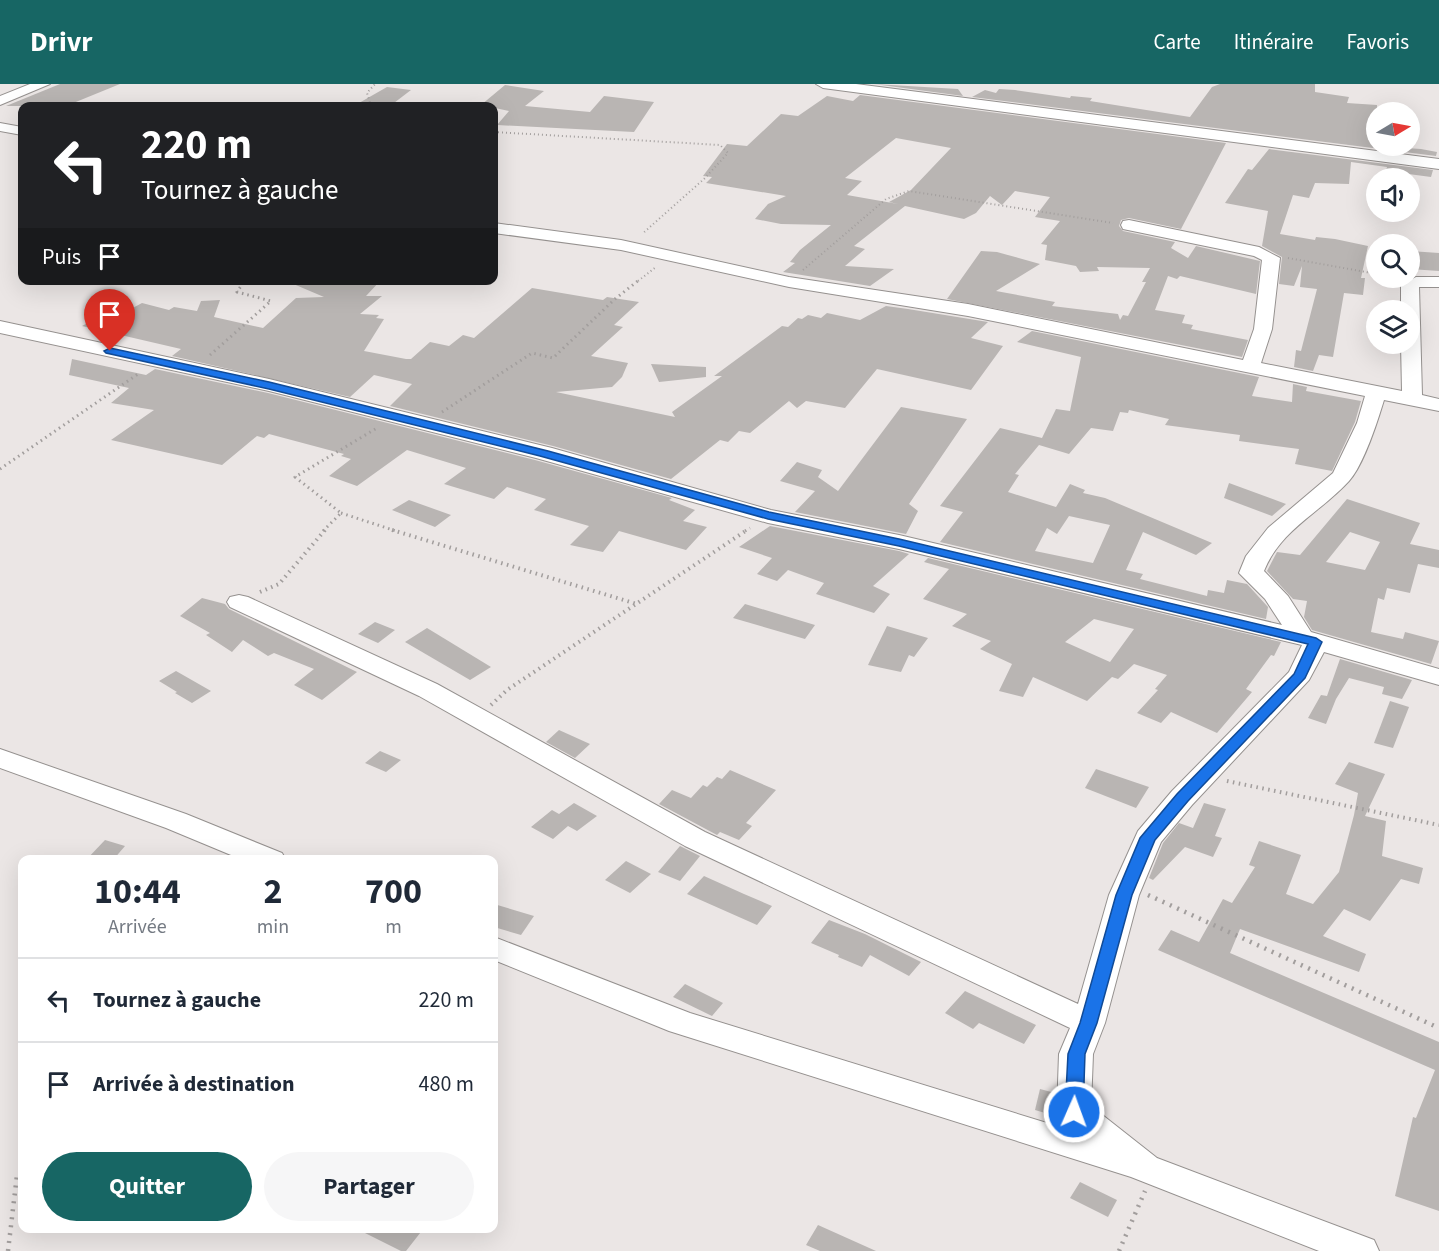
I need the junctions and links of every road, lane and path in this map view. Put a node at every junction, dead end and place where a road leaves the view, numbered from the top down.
1 (43, 84) edge
2 (375, 84) edge
3 (823, 84) edge
4 (0, 101) edge
5 (369, 102) edge
6 (0, 127) edge
7 (18, 130) edge
8 (498, 132) edge
9 (1439, 164) edge
10 (1129, 225) joint
11 (498, 229) edge
12 (627, 247) junction
13 (670, 255) junction
14 (1266, 256) junction
15 (1366, 272) edge
16 (789, 282) junction
17 (1439, 282) edge
18 (242, 285) edge
19 (0, 327) edge
20 (156, 361) junction
21 (1250, 367) junction
22 (194, 369) junction
23 (1376, 393) junction
24 (1412, 399) junction
25 (1439, 405) edge
26 (396, 417) junction
27 (428, 425) junction
28 (0, 469) edge
29 (340, 513) junction
30 (768, 516) junction
31 (239, 602) joint
32 (638, 604) junction
33 (1308, 640) junction
34 (1439, 677) edge
35 (477, 717) junction
36 (0, 758) edge
37 (1205, 777) junction
38 (1439, 825) edge
39 (260, 855) edge
40 (1128, 885) junction
41 (498, 950) edge
42 (1089, 1023) junction
43 (1439, 1028) edge
44 (1149, 1169) junction
45 (18, 1175) dead end
46 (8, 1251) edge
47 (1119, 1251) edge
48 (1361, 1251) edge

1 - 4 street
2 - 5 path
3 - 9 street
6 - 7 street
8 - 12 path
10 - 14 street
10 - 16 path
11 - 12 street
12 - 13 street
13 - 16 street
13 - 27 path
14 - 15 path
14 - 21 street
16 - 21 street
17 - 24 street
18 - 22 path
19 - 20 street
20 - 22 street
20 - 28 path
21 - 23 street
22 - 26 street
23 - 24 street
23 - 33 street
24 - 25 street
26 - 27 street
26 - 29 path
27 - 30 street
29 - 31 path
29 - 32 path
30 - 32 path
30 - 33 street
31 - 35 street
32 - 35 path
33 - 34 street
33 - 37 street
35 - 42 street
36 - 39 street
37 - 38 path
37 - 40 street
40 - 42 street
40 - 43 path
41 - 44 street
42 - 44 street
44 - 47 path
44 - 48 street
45 - 46 path

